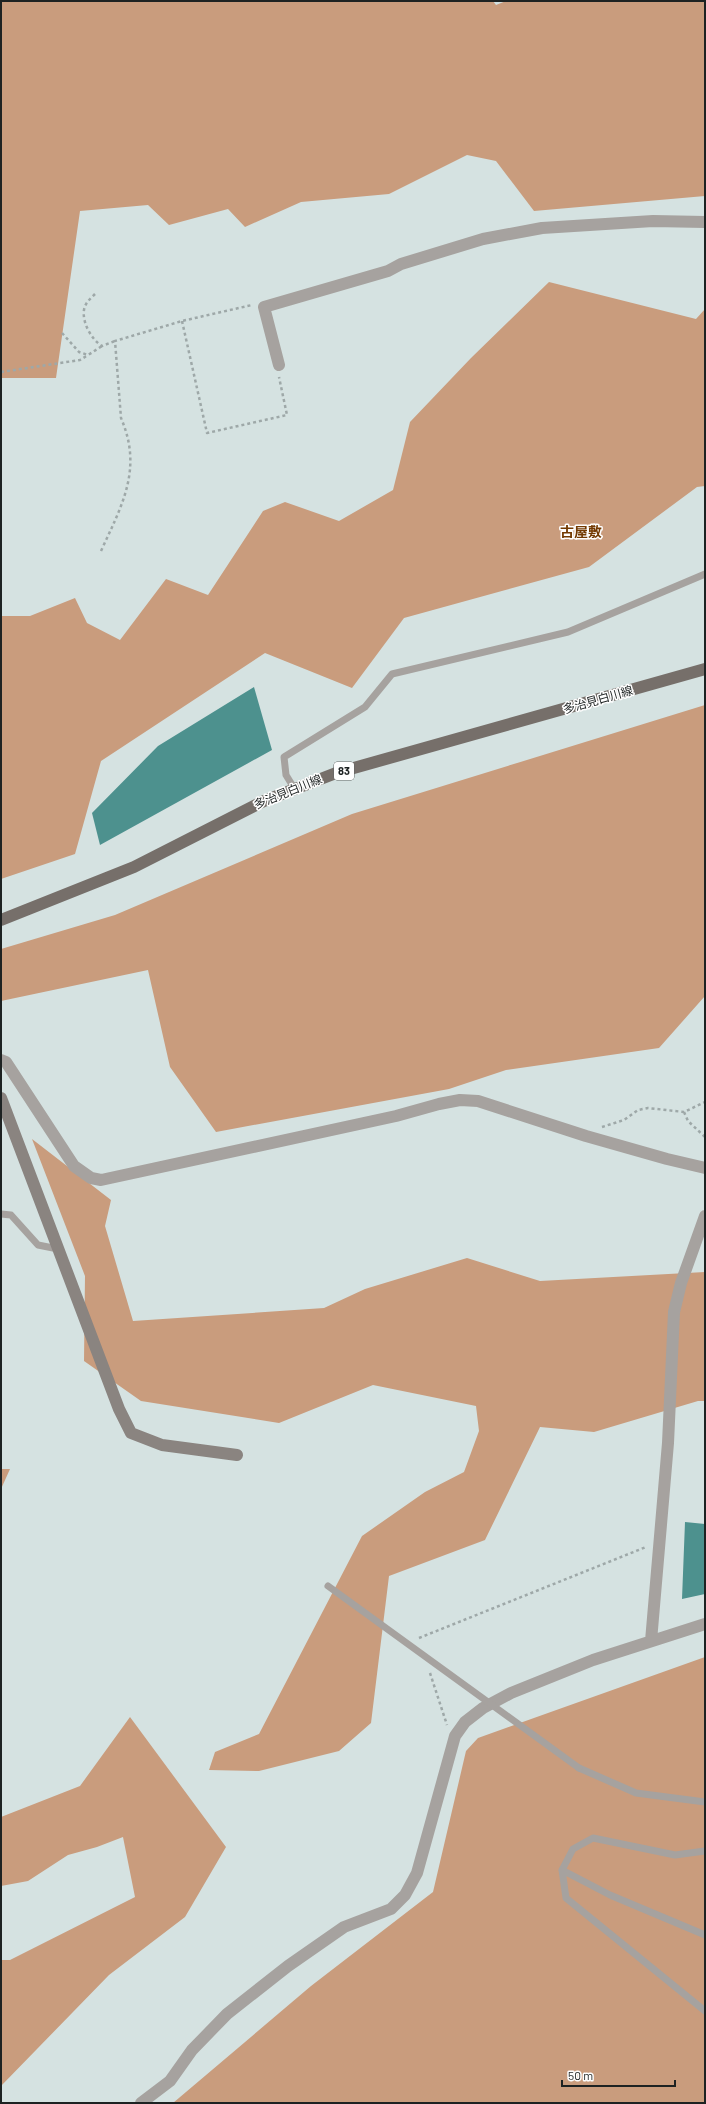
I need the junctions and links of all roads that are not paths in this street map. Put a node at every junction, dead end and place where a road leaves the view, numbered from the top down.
1 (705, 222) edge
2 (278, 365) road end
3 (705, 574) edge
4 (705, 669) edge
5 (294, 788) junction
6 (1, 920) edge
7 (1, 1060) edge
8 (1, 1098) edge
9 (705, 1168) edge
10 (1, 1214) edge
11 (705, 1216) edge
12 (58, 1250) junction
13 (237, 1455) dead end
14 (328, 1586) dead end
15 (705, 1624) edge
16 (651, 1641) junction
17 (705, 1802) edge
18 (705, 1851) edge
19 (562, 1870) junction
20 (705, 1935) edge
21 (705, 2011) edge
22 (141, 2103) edge

1 - 2 street
3 - 5 lane
4 - 5 main road, 多治見白川線 / 83
5 - 6 main road, 多治見白川線 / 83
7 - 9 street
8 - 12 street
10 - 12 lane
11 - 16 street
12 - 13 street
14 - 17 lane, bridge
15 - 16 street
16 - 22 street
18 - 19 lane
19 - 20 lane
19 - 21 lane

